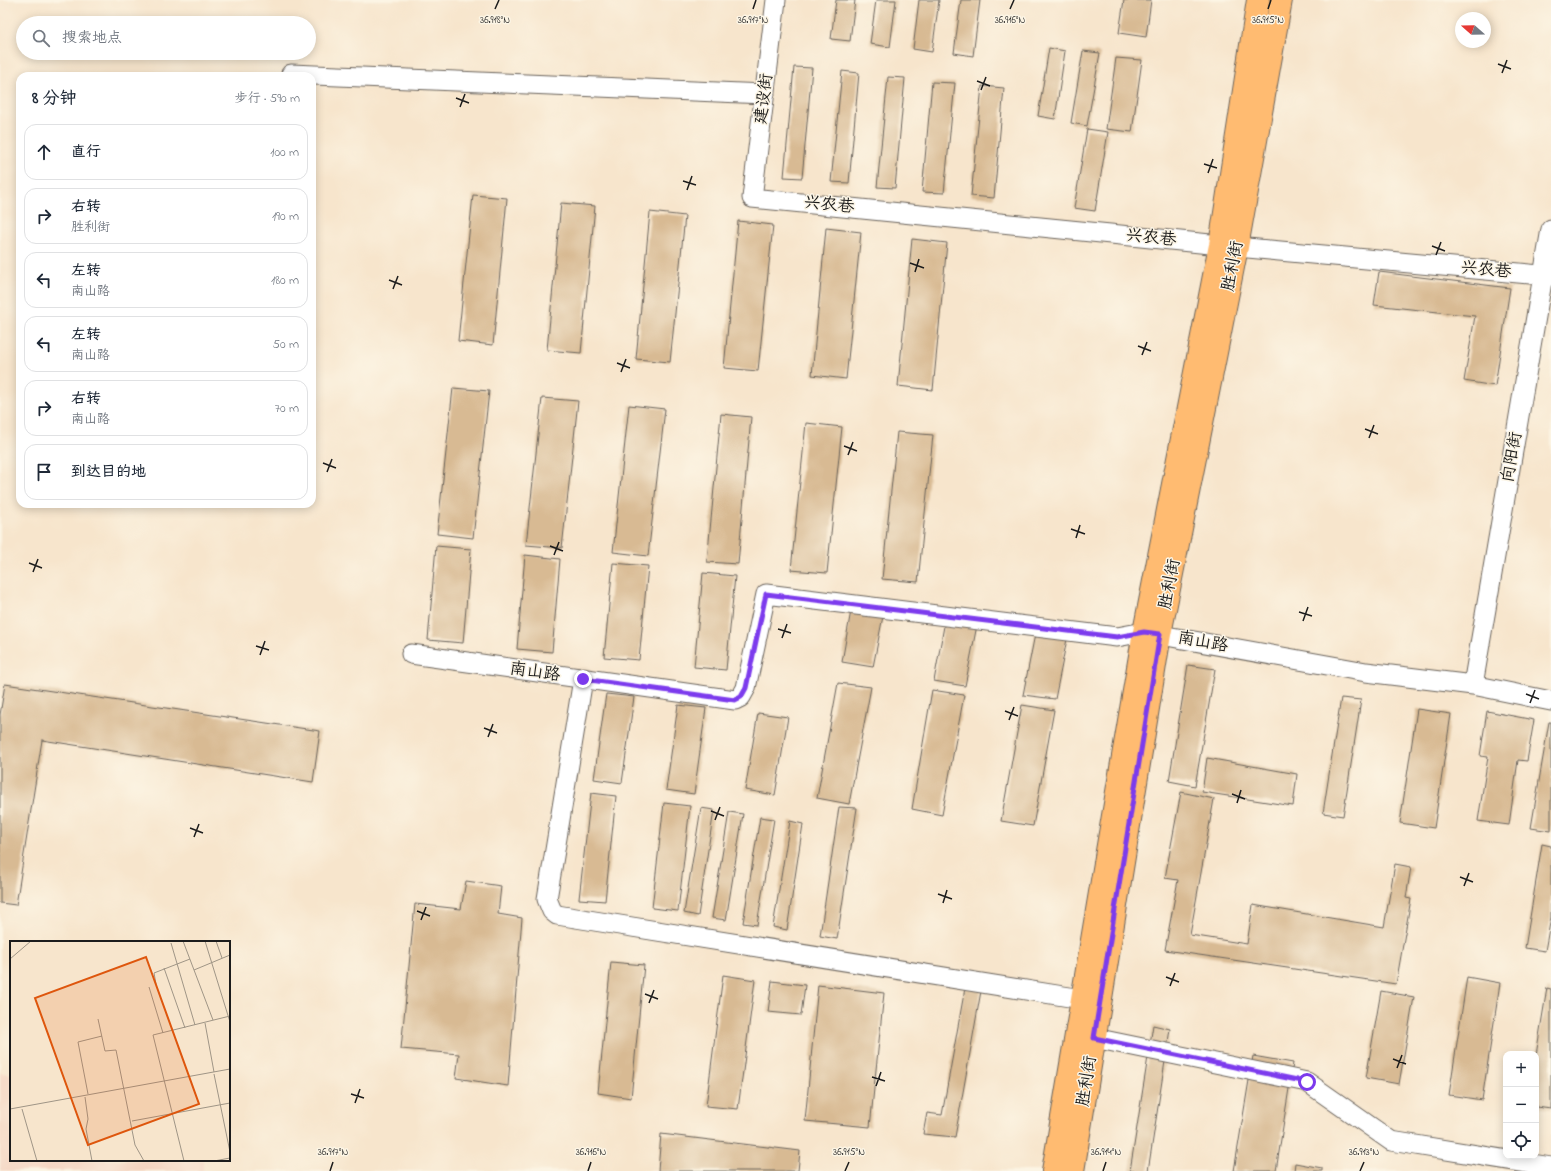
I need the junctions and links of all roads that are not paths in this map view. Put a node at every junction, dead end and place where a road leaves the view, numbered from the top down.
1 (776, 0) edge
2 (1258, 0) edge
3 (1281, 0) edge
4 (316, 75) edge
5 (764, 94) junction
6 (752, 198) joint
7 (1551, 229) edge
8 (1228, 246) junction
9 (1547, 275) edge
10 (1152, 633) junction
11 (411, 654) dead end
12 (583, 679) junction
13 (1473, 685) junction
14 (1551, 701) edge
15 (1082, 999) junction
16 (1094, 1038) junction
17 (1551, 1167) edge
18 (1054, 1171) edge
19 (1073, 1171) edge

1 - 5 street, 建设街
2 - 8 main road, 胜利街
3 - 8 main road, 胜利街
4 - 5 street
5 - 6 street, 建设街
6 - 8 street, 兴农巷
7 - 9 street, 向阳街
8 - 9 street, 兴农巷
8 - 10 main road, 胜利街
9 - 13 street, 向阳街
10 - 12 street, 南山路
10 - 13 street, 南山路
10 - 15 main road, 胜利街
10 - 16 main road, 胜利街
11 - 12 street, 南山路
12 - 15 street
13 - 14 street, 南山路
15 - 18 main road, 胜利街
16 - 17 street
16 - 19 main road, 胜利街

